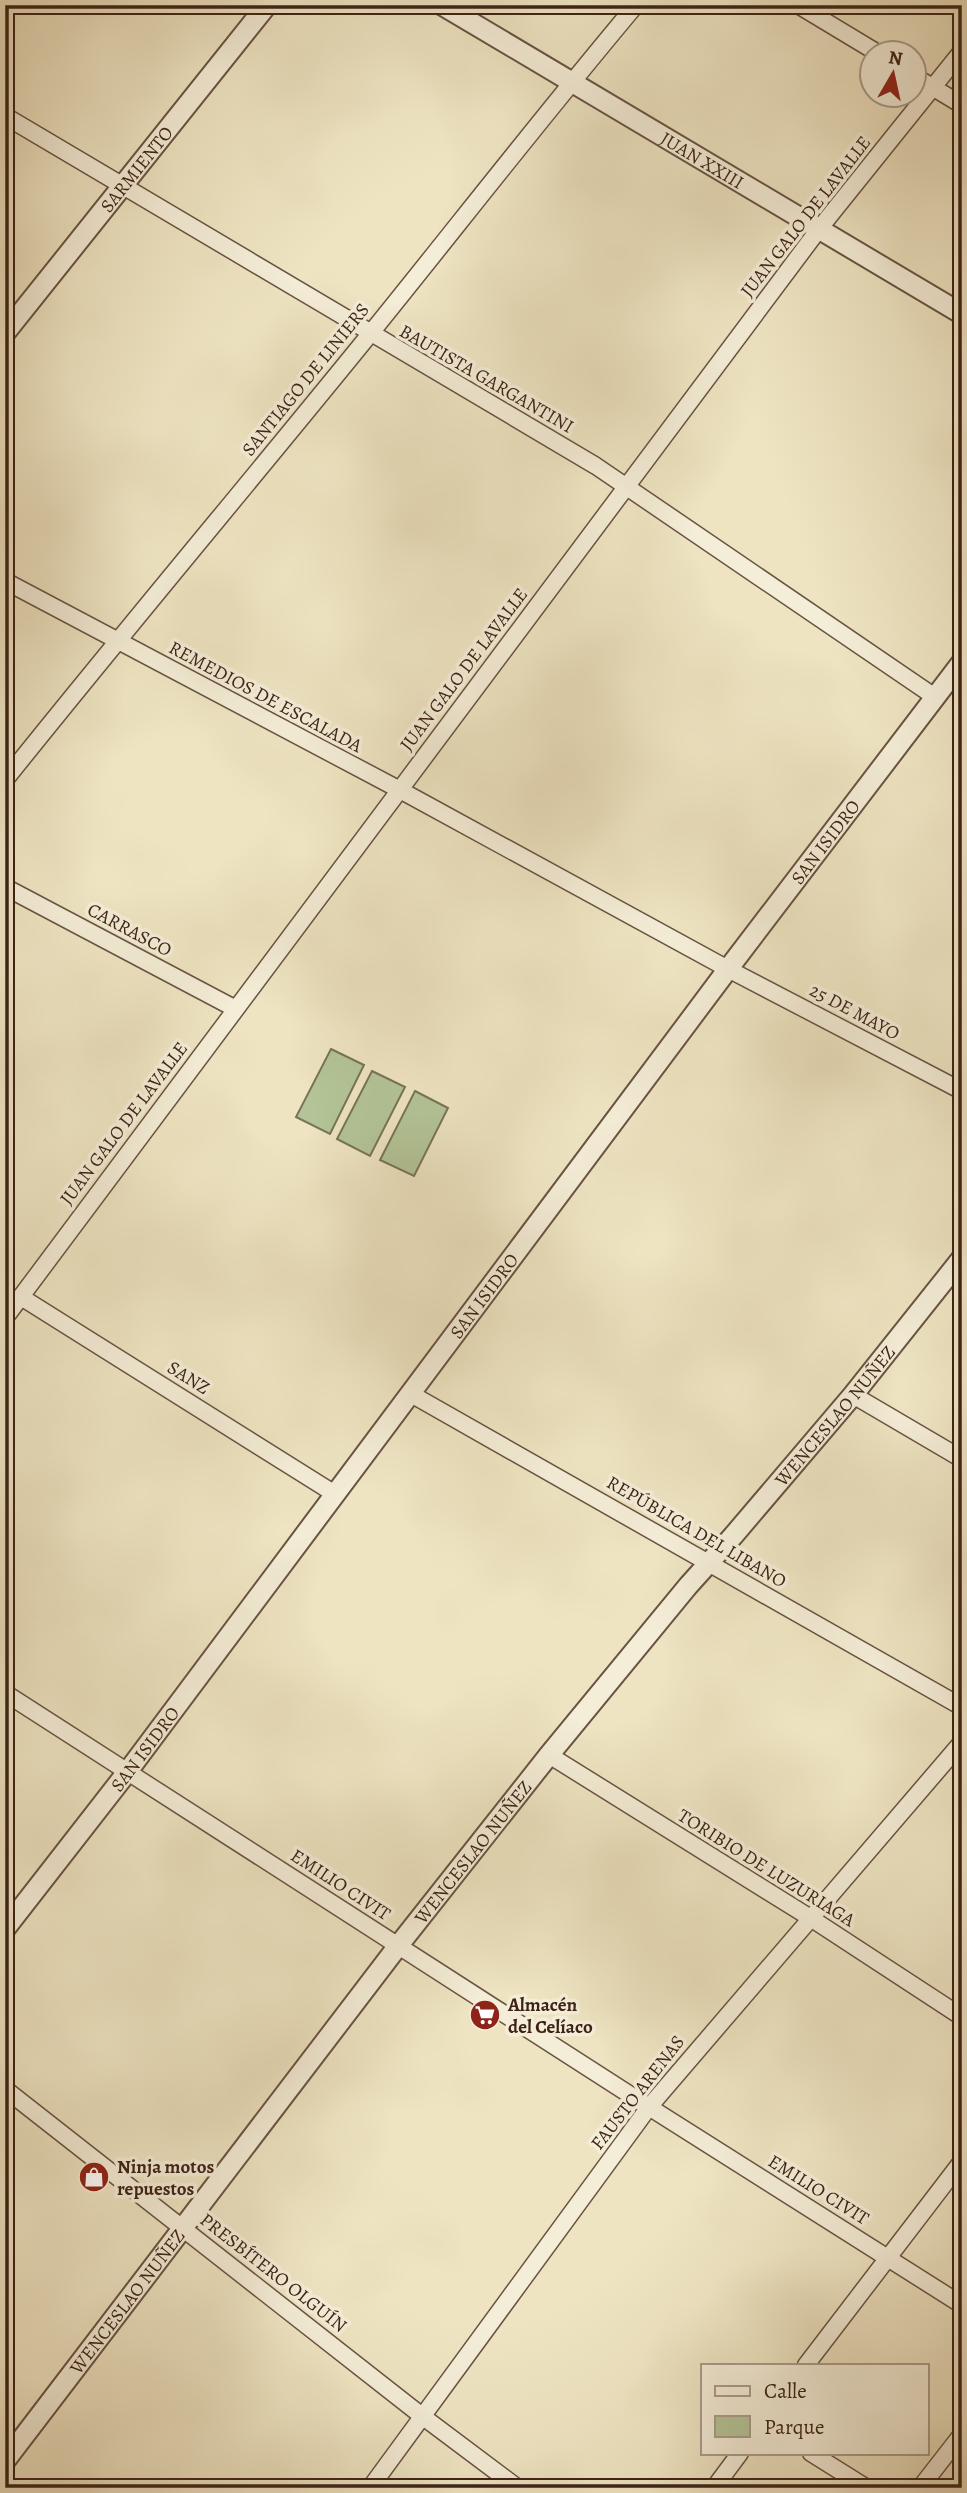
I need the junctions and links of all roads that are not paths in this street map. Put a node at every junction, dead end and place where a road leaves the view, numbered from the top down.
1 (267, 5) edge
2 (442, 5) edge
3 (636, 5) edge
4 (798, 5) edge
5 (858, 41) edge
6 (962, 51) edge
7 (571, 82) junction
8 (928, 84) edge
9 (933, 87) junction
10 (962, 105) edge
11 (5, 116) edge
12 (123, 187) junction
13 (819, 229) junction
14 (962, 314) edge
15 (5, 333) edge
16 (370, 334) junction
17 (625, 486) junction
18 (5, 581) edge
19 (117, 640) junction
20 (959, 670) edge
21 (935, 697) junction
22 (5, 780) edge
23 (400, 790) junction
24 (5, 887) edge
25 (729, 969) junction
26 (234, 1008) junction
27 (962, 1091) edge
28 (962, 1258) edge
29 (21, 1297) junction
30 (5, 1318) edge
31 (411, 1394) junction
32 (853, 1395) junction
33 (962, 1459) edge
34 (335, 1494) junction
35 (710, 1562) junction
36 (5, 1693) edge
37 (962, 1707) edge
38 (962, 1742) edge
39 (549, 1755) junction
40 (128, 1771) junction
41 (809, 1917) junction
42 (5, 1929) edge
43 (398, 1946) junction
44 (962, 2017) edge
45 (5, 2089) edge
46 (649, 2107) junction
47 (962, 2161) edge
48 (185, 2228) junction
49 (888, 2257) junction
50 (962, 2305) edge
51 (807, 2364) edge
52 (422, 2416) junction
53 (962, 2434) edge
54 (739, 2454) edge
55 (813, 2454) edge
56 (5, 2461) edge
57 (370, 2488) edge
58 (518, 2488) edge
59 (714, 2488) edge
60 (867, 2488) edge
61 (920, 2488) edge

1 - 12 street, SARMIENTO
2 - 7 street, JUAN XXIII
3 - 7 street, SANTIAGO DE LINIERS
4 - 5 street
6 - 9 street, JUAN GALO DE LAVALLE
7 - 13 street, JUAN XXIII
7 - 16 street, SANTIAGO DE LINIERS
8 - 9 street
9 - 10 street
9 - 13 street, JUAN GALO DE LAVALLE
11 - 12 street, BAUTISTA GARGANTINI
12 - 15 street, SARMIENTO
12 - 16 street, BAUTISTA GARGANTINI
13 - 14 street, JUAN XXIII
13 - 17 street, JUAN GALO DE LAVALLE
16 - 17 street, BAUTISTA GARGANTINI
16 - 19 street, SANTIAGO DE LINIERS
17 - 21 street, BAUTISTA GARGANTINI
17 - 23 street, JUAN GALO DE LAVALLE
18 - 19 street, REMEDIOS DE ESCALADA
19 - 22 street, SANTIAGO DE LINIERS
19 - 23 street, REMEDIOS DE ESCALADA
20 - 21 street, SAN ISIDRO
21 - 25 street, SAN ISIDRO
23 - 25 street, REMEDIOS DE ESCALADA
23 - 26 street, JUAN GALO DE LAVALLE
24 - 26 street, CARRASCO
25 - 27 street, 25 DE MAYO
25 - 31 street, SAN ISIDRO
26 - 29 street, JUAN GALO DE LAVALLE
28 - 32 street, WENCESLAO NUÑEZ
29 - 30 street, JUAN GALO DE LAVALLE
29 - 34 street, SANZ
31 - 34 street, SAN ISIDRO
31 - 35 street, REPÚBLICA DEL LIBANO
32 - 33 street
32 - 35 street, WENCESLAO NUÑEZ
34 - 40 street, SAN ISIDRO
35 - 37 street, REPÚBLICA DEL LIBANO
35 - 39 street, WENCESLAO NUÑEZ
36 - 40 street, EMILIO CIVIT
38 - 41 street, FAUSTO ARENAS
39 - 41 street, TORIBIO DE LUZURIAGA
39 - 43 street, WENCESLAO NUÑEZ
40 - 42 street, SAN ISIDRO
40 - 43 street, EMILIO CIVIT
41 - 44 street, TORIBIO DE LUZURIAGA
41 - 46 street, FAUSTO ARENAS
43 - 46 street, EMILIO CIVIT
43 - 48 street, WENCESLAO NUÑEZ
45 - 48 street, PRESBÍTERO OLGUÍN
46 - 49 street, EMILIO CIVIT
46 - 52 street, FAUSTO ARENAS
47 - 49 street
48 - 52 street, PRESBÍTERO OLGUÍN
48 - 56 street, WENCESLAO NUÑEZ
49 - 50 street, EMILIO CIVIT
49 - 51 street
52 - 57 street, FAUSTO ARENAS
52 - 58 street, PRESBÍTERO OLGUÍN
53 - 61 street
54 - 59 street
55 - 60 street

